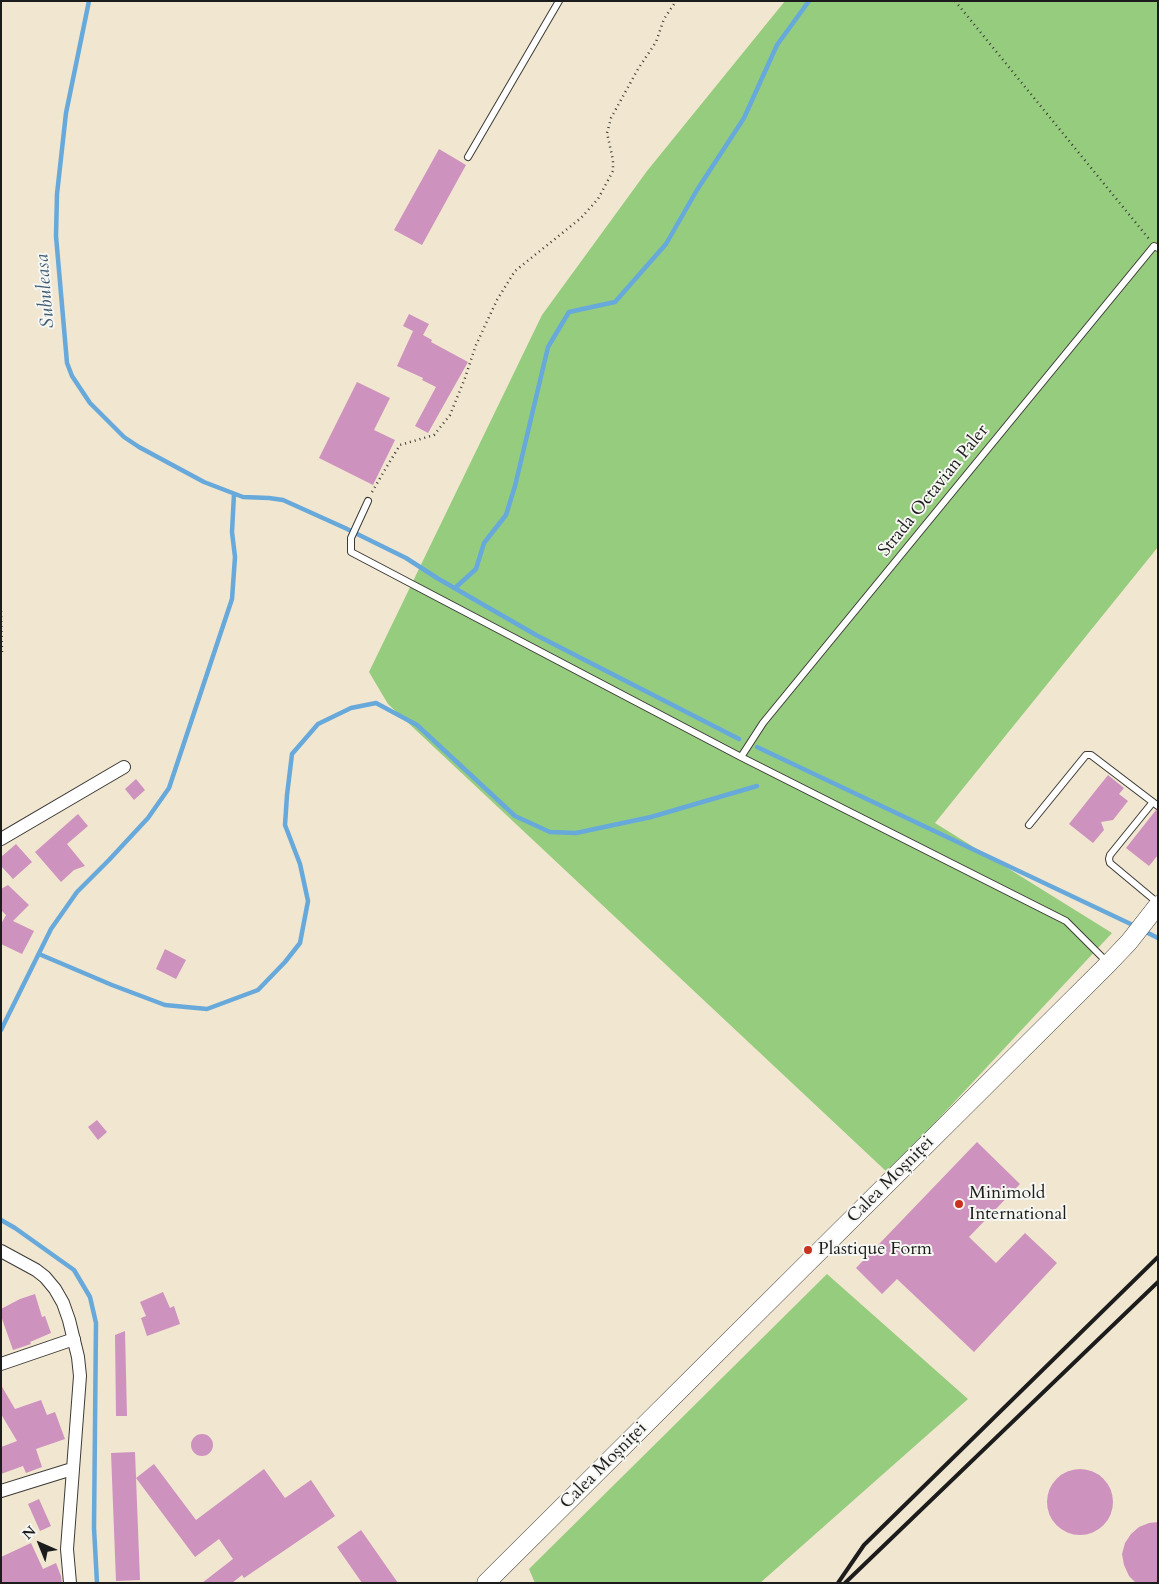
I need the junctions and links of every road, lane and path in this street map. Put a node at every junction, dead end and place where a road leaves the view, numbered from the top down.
1 (560, 1) edge
2 (676, 1) edge
3 (955, 1) edge
4 (468, 157) dead end
5 (1156, 247) edge
6 (368, 501) joint
7 (1, 611) edge
8 (1, 655) edge
9 (741, 758) junction
10 (124, 768) dead end
11 (1155, 804) edge
12 (1029, 825) dead end
13 (1, 839) edge
14 (1155, 908) edge
15 (1108, 964) junction
16 (1, 1251) edge
17 (74, 1340) junction
18 (1, 1364) edge
19 (72, 1469) junction
20 (1, 1491) edge
21 (491, 1581) edge
22 (70, 1583) edge

1 - 4 lane
2 - 6 path
3 - 5 path
5 - 9 lane, Strada Octavian Paler
6 - 9 lane
7 - 8 path
9 - 15 lane
10 - 13 street
11 - 12 lane
11 - 14 lane
14 - 15 street, Calea Moșniței
15 - 21 street, Calea Moșniței
16 - 17 street
17 - 18 street
17 - 19 street
19 - 20 street
19 - 22 street

